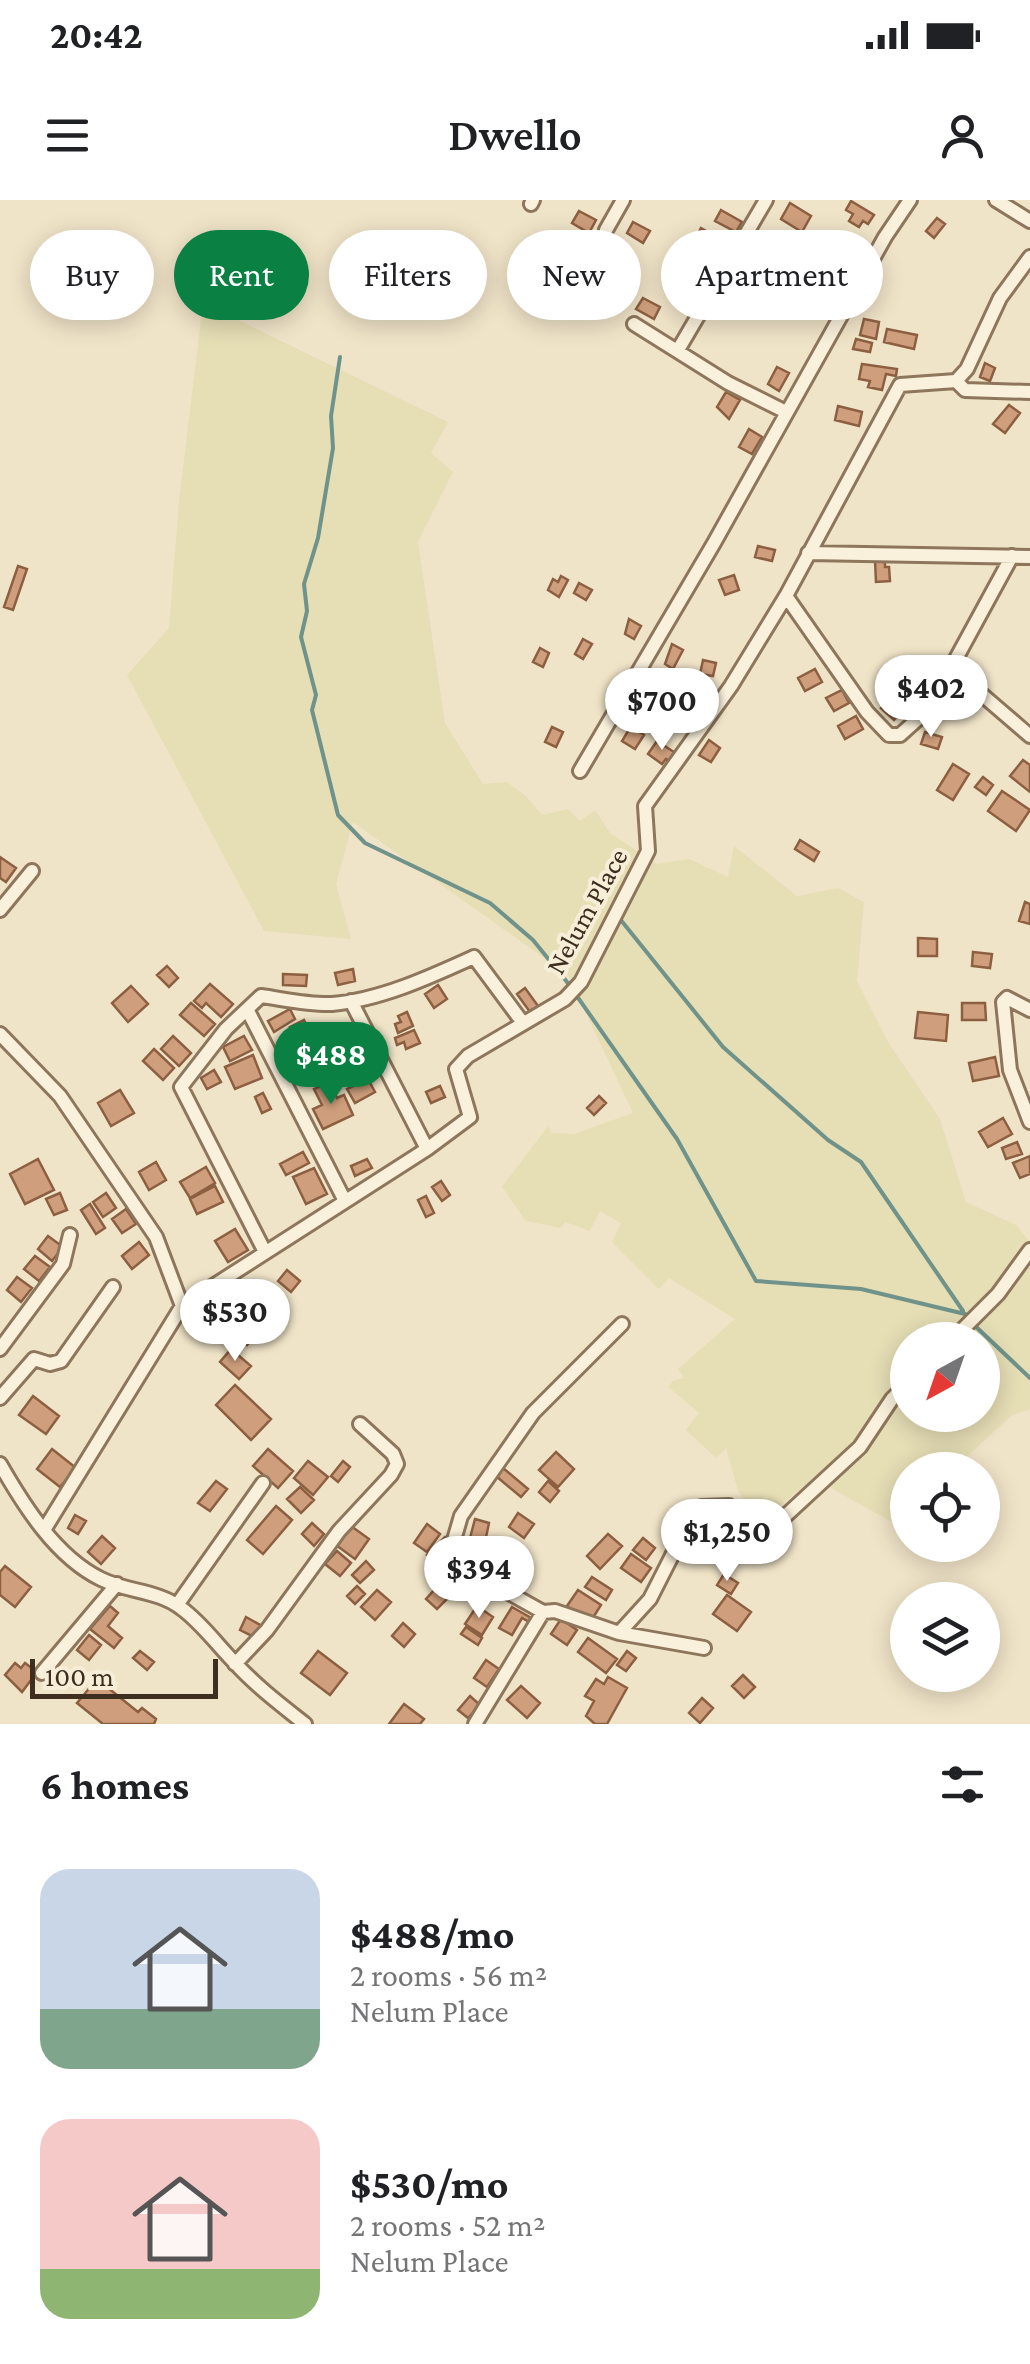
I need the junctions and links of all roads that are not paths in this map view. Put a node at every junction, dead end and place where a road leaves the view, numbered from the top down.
1 (623, 200) edge
2 (766, 200) edge
3 (910, 200) edge
4 (996, 200) edge
5 (1030, 221) edge
6 (606, 230) dead end
7 (1029, 260) edge
8 (634, 324) dead end
9 (678, 350) junction
10 (956, 381) junction
11 (1030, 392) edge
12 (786, 412) junction
13 (808, 552) junction
14 (1012, 556) junction
15 (1030, 557) edge
16 (786, 596) junction
17 (952, 668) junction
18 (1030, 736) edge
19 (580, 771) dead end
20 (32, 871) dead end
21 (0, 910) edge
22 (352, 1000) junction
23 (247, 1009) junction
24 (1030, 1010) edge
25 (523, 1023) junction
26 (0, 1034) edge
27 (1030, 1122) edge
28 (428, 1149) junction
29 (345, 1201) junction
30 (70, 1234) dead end
31 (1030, 1250) edge
32 (264, 1252) junction
33 (113, 1286) dead end
34 (182, 1306) junction
35 (970, 1322) edge
36 (622, 1324) dead end
37 (0, 1349) edge
38 (0, 1398) edge
39 (890, 1402) edge
40 (360, 1424) dead end
41 (0, 1464) edge
42 (263, 1483) dead end
43 (44, 1530) junction
44 (116, 1584) junction
45 (177, 1605) junction
46 (543, 1612) junction
47 (619, 1633) junction
48 (704, 1648) dead end
49 (235, 1664) junction
50 (42, 1673) dead end
51 (305, 1724) edge
52 (475, 1724) edge

1 - 6 street
2 - 9 street
3 - 12 street
4 - 5 street
7 - 10 street
8 - 9 street
9 - 12 street
10 - 11 street
10 - 13 street, Nelum Place
12 - 19 street
13 - 14 street
13 - 16 street, Nelum Place
14 - 15 street
14 - 17 street
16 - 17 street
16 - 25 street, Nelum Place
17 - 18 street
20 - 21 street
22 - 23 street
22 - 25 street
22 - 28 street
23 - 29 street
23 - 32 street
24 - 27 street
25 - 28 street, Nelum Place
26 - 34 street
28 - 29 street, Nelum Place
29 - 32 street, Nelum Place
30 - 37 street
31 - 35 street
32 - 34 street, Nelum Place
33 - 38 street
34 - 43 street, Nelum Place
36 - 46 street
39 - 47 street
40 - 49 street
41 - 43 street
42 - 45 street
43 - 44 street
44 - 45 street
44 - 50 street
45 - 49 street
46 - 47 street
46 - 52 street
47 - 48 street
49 - 51 street

